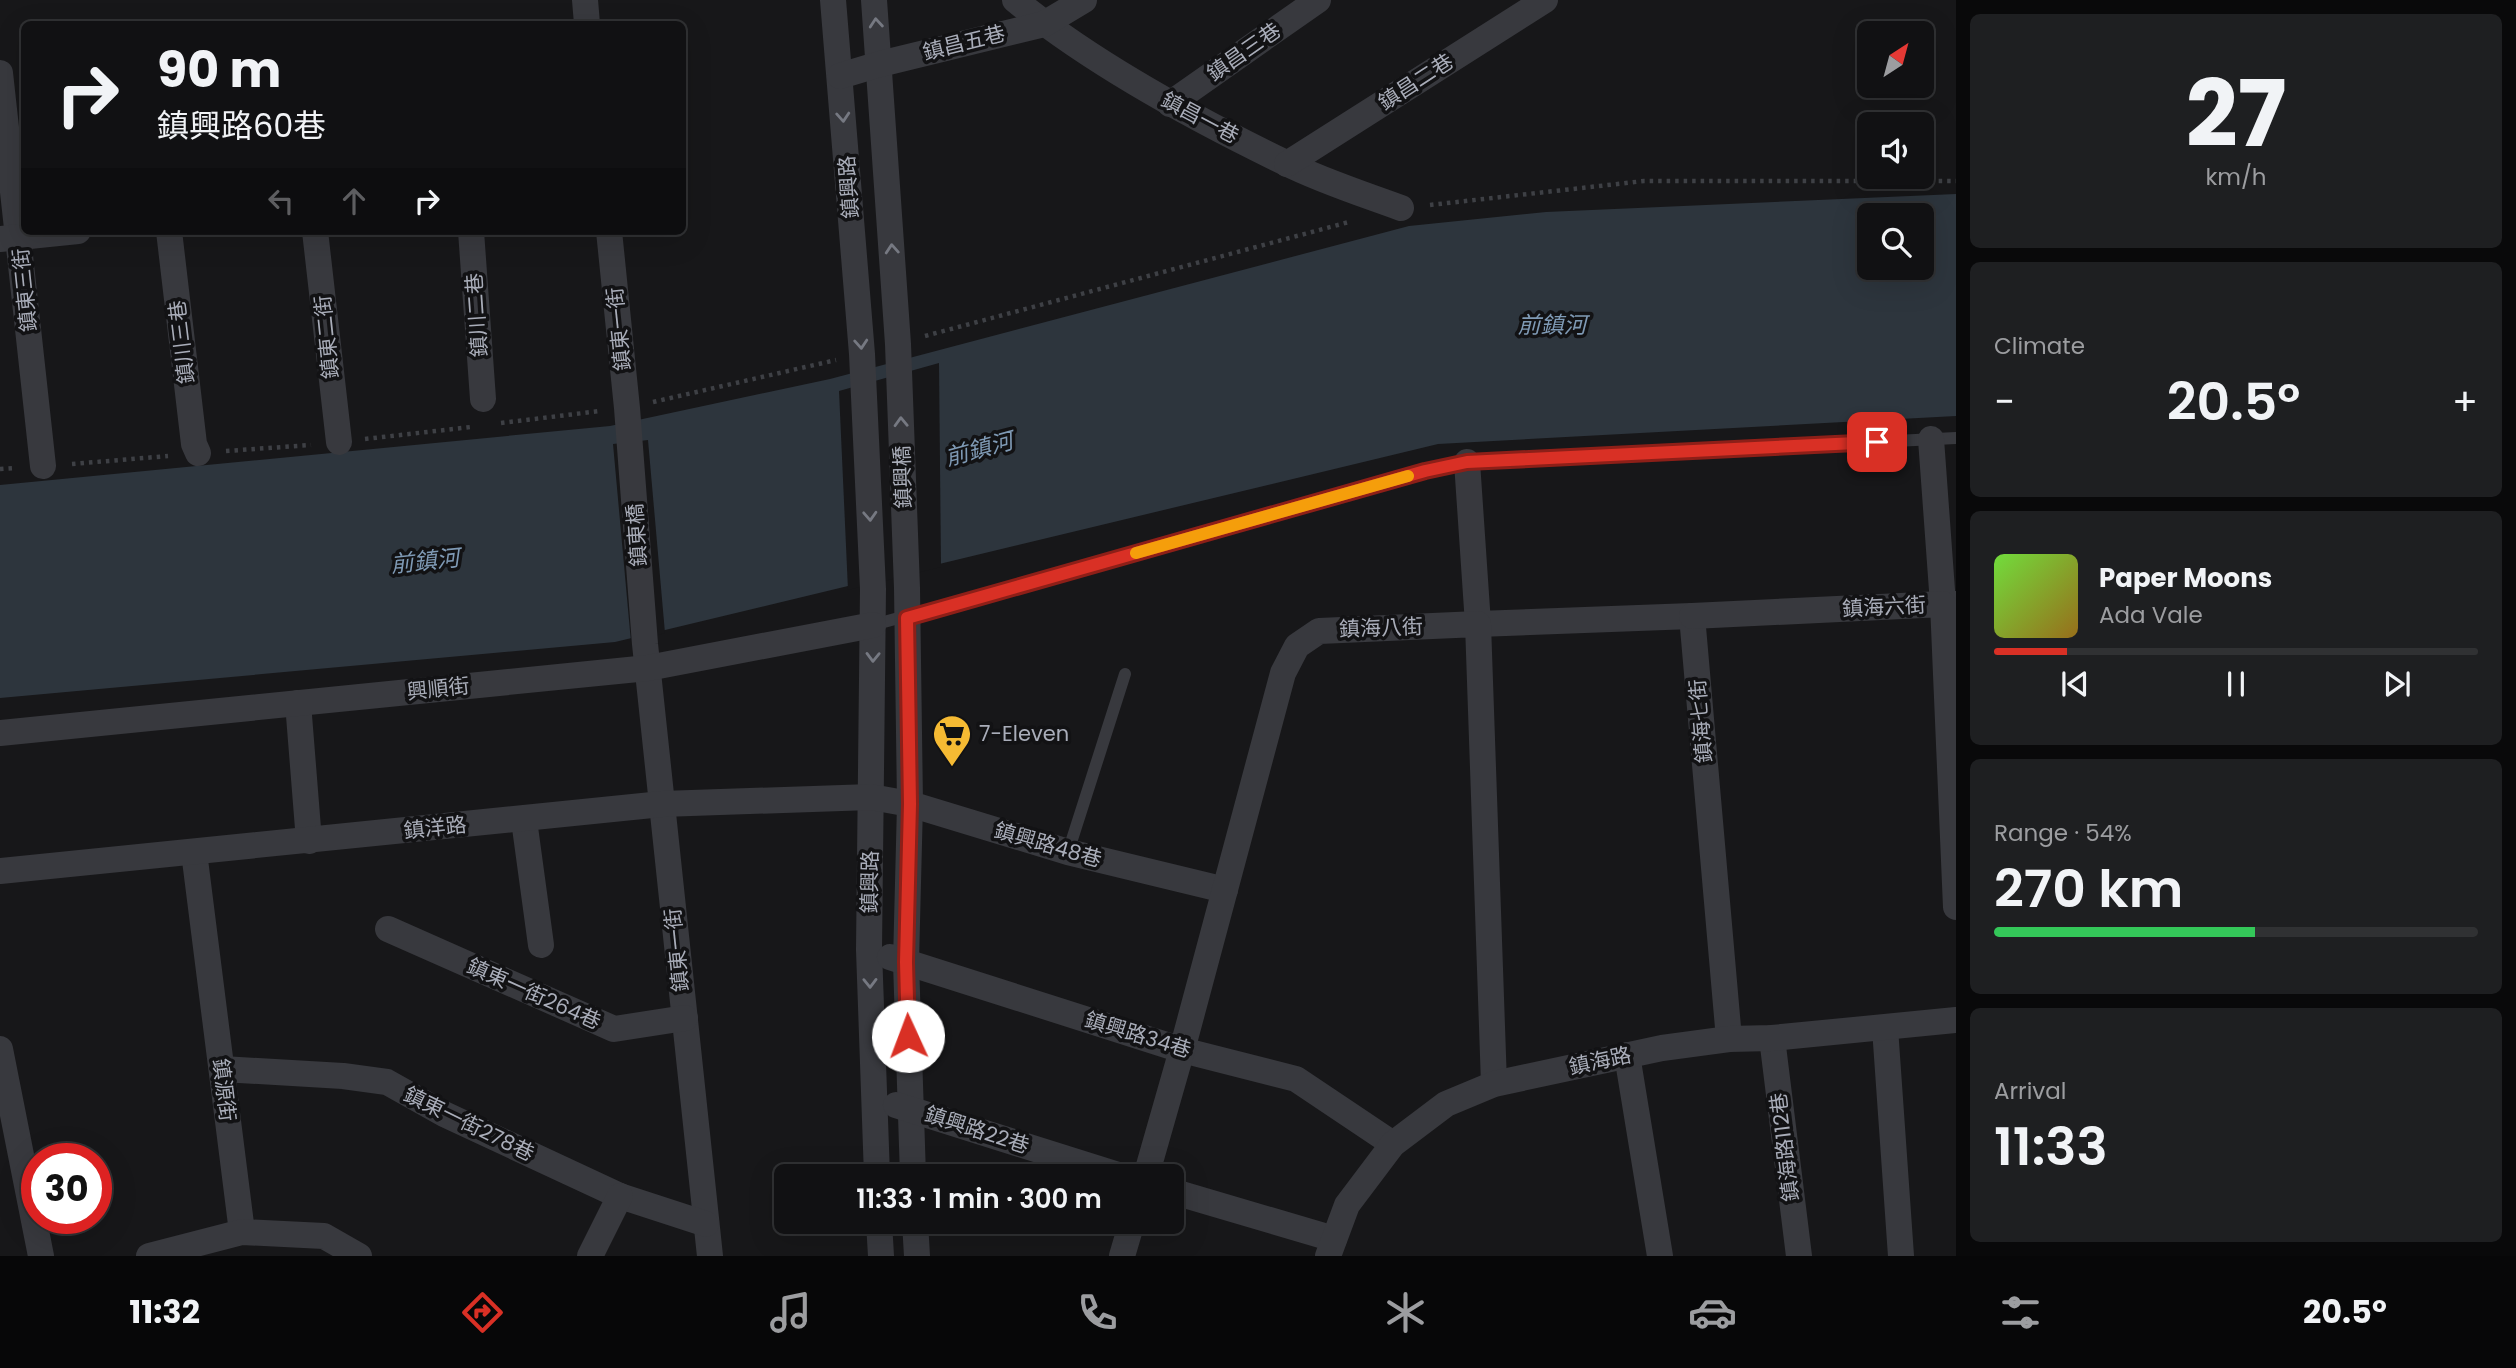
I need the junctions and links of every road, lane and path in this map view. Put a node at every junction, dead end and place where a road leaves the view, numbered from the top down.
1 (585, 0) edge
2 (833, 0) edge
3 (874, 0) edge
4 (1015, 0) edge
5 (1084, 0) edge
6 (1318, 0) edge
7 (1545, 0) edge
8 (587, 21) edge
9 (1044, 23) junction
10 (880, 64) junction
11 (0, 73) edge
12 (840, 76) junction
13 (1170, 104) junction
14 (1287, 164) junction
15 (1956, 181) edge
16 (1401, 208) junction
17 (39, 235) edge
18 (169, 235) edge
19 (315, 235) edge
20 (471, 235) edge
21 (609, 235) edge
22 (10, 238) edge
23 (898, 355) junction
24 (862, 364) junction
25 (487, 412) joint
26 (628, 417) junction
27 (476, 426) dead end
28 (1944, 438) edge
29 (339, 443) junction
30 (198, 453) junction
31 (1467, 462) junction
32 (43, 466) junction
33 (0, 470) edge
34 (907, 588) joint
35 (873, 589) joint
36 (1949, 604) edge
37 (1692, 616) junction
38 (907, 618) junction
39 (873, 625) junction
40 (1478, 625) junction
41 (646, 656) junction
42 (1125, 674) dead end
43 (298, 703) junction
44 (0, 733) edge
45 (871, 797) junction
46 (662, 804) junction
47 (910, 804) junction
48 (524, 820) junction
49 (309, 841) junction
50 (194, 852) junction
51 (1068, 852) junction
52 (0, 871) edge
53 (1225, 890) junction
54 (1956, 907) edge
55 (388, 929) dead end
56 (541, 945) dead end
57 (869, 950) junction
58 (906, 962) junction
59 (685, 1018) junction
60 (1956, 1020) edge
61 (1885, 1028) junction
62 (1772, 1038) junction
63 (1729, 1039) junction
64 (0, 1049) edge
65 (1182, 1050) junction
66 (1627, 1055) junction
67 (222, 1069) junction
68 (1494, 1084) junction
69 (873, 1097) junction
70 (910, 1110) junction
71 (1393, 1144) junction
72 (876, 1164) edge
73 (912, 1164) edge
74 (1083, 1164) edge
75 (1149, 1164) edge
76 (620, 1196) junction
77 (1184, 1196) edge
78 (706, 1224) junction
79 (242, 1231) junction
80 (880, 1234) edge
81 (916, 1234) edge
82 (1128, 1234) edge
83 (1331, 1248) edge
84 (881, 1252) edge
85 (41, 1256) edge
86 (149, 1256) edge
87 (359, 1256) edge
88 (590, 1256) edge
89 (710, 1256) edge
90 (908, 1256) edge
91 (917, 1256) edge
92 (1122, 1256) edge
93 (1660, 1256) edge
94 (1799, 1256) edge
95 (1901, 1256) edge

1 - 8 street
2 - 12 street, 鎮興路
10 -> 3 street, 鎮興路
4 - 9 street, 鎮昌一巷
5 - 9 street, 鎮昌五巷
6 - 13 street, 鎮昌三巷
7 - 14 street, 鎮昌二巷
9 - 10 street, 鎮昌五巷
9 - 13 street, 鎮昌一巷
10 - 12 street, 鎮昌五巷
23 -> 10 street, 鎮興路
11 - 22 street, 鎮東三街
12 -> 24 street, 鎮興路
13 - 14 street, 鎮昌一巷
14 - 16 street, 鎮昌一巷
15 - 16 path
16 - 23 path
17 - 22 street
18 - 30 street, 鎮川三巷
19 - 29 street, 鎮東二街
20 - 25 street, 鎮川二巷
21 - 26 street, 鎮東一街
22 - 32 street, 鎮東三街
34 -> 23 street, 鎮興橋
24 - 26 path
24 -> 35 street, 鎮興橋
25 - 26 path
26 - 41 street, 鎮東橋
27 - 29 path
28 - 31 lane
28 - 36 street
29 - 30 path
30 - 32 path
31 - 38 lane
31 - 40 street
32 - 33 path
34 - 38 street, 鎮興路
35 - 39 street, 鎮興路
36 - 37 street, 鎮海六街
36 - 54 street, 鎮海六街
37 - 40 street
37 - 63 street, 鎮海七街
38 - 39 lane
38 - 47 street, 鎮興路
39 - 41 street, 興順街
39 -> 45 street, 鎮興路
40 - 53 street, 鎮海八街
40 - 68 street
41 - 43 street, 興順街
41 - 46 street, 鎮東一街
42 - 51 lane
43 - 44 street, 興順街
43 - 49 street
45 - 46 street, 鎮洋路
45 - 47 street, 鎮興路48巷
45 - 57 street, 鎮興路
46 - 48 street, 鎮洋路
46 - 59 street, 鎮東一街
47 - 51 street, 鎮興路48巷
47 - 58 street, 鎮興路
48 - 49 street, 鎮洋路
48 - 56 street
49 - 50 street, 鎮洋路
50 - 52 street, 鎮洋路
50 - 67 street, 鎮源街
51 - 53 street, 鎮興路48巷
53 - 65 street, 鎮海八街
55 - 59 street, 鎮東一街264巷
57 - 58 street, 鎮興路34巷
57 -> 69 street, 鎮興路
58 - 65 street, 鎮興路34巷
58 - 70 street, 鎮興路
59 - 78 street, 鎮東一街
60 - 61 street, 鎮海路
61 - 62 street, 鎮海路
61 - 95 street
62 - 63 street, 鎮海路
62 - 94 street, 鎮海路112巷
63 - 66 street, 鎮海路
64 - 85 street
65 - 71 street, 鎮興路34巷
65 - 75 street, 鎮海八街
66 - 68 street, 鎮海路
66 - 93 street
67 - 76 street, 鎮東一街278巷
67 - 79 street, 鎮源街
68 - 71 street, 鎮海路
69 - 70 street, 鎮興路22巷
69 - 72 street, 鎮興路
70 - 73 street, 鎮興路
70 - 74 street, 鎮興路22巷
71 - 83 street, 鎮海路
76 - 78 street, 鎮東一街278巷
76 - 88 street
77 - 83 street
78 - 89 street, 鎮東一街
79 - 86 street
79 - 87 street
80 - 84 street
81 - 91 street
82 - 92 street
84 - 90 street

